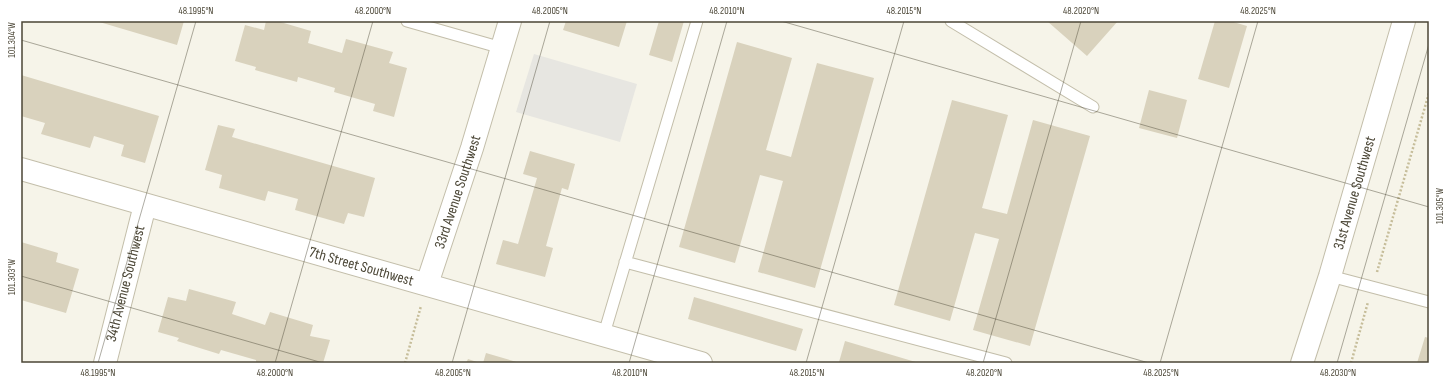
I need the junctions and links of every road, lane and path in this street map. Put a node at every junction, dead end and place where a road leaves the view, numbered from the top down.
1 (407, 21) edge
2 (510, 21) edge
3 (697, 21) edge
4 (951, 21) edge
5 (1404, 21) edge
6 (502, 48) junction
7 (1429, 93) edge
8 (1093, 107) dead end
9 (21, 169) edge
10 (145, 205) junction
11 (625, 262) junction
12 (1330, 276) junction
13 (427, 284) junction
14 (1373, 287) junction
15 (1429, 302) edge
16 (604, 334) junction
17 (689, 361) edge
18 (104, 363) edge
19 (405, 363) edge
20 (1006, 363) edge
21 (1302, 363) edge
22 (1351, 363) edge

1 - 6 lane
2 - 6 street, 33rd Avenue Southwest
3 - 11 lane
4 - 8 lane
5 - 12 street, 31st Avenue Southwest
6 - 13 street, 33rd Avenue Southwest
7 - 14 path
9 - 10 street, 7th Street Southwest
10 - 13 street, 7th Street Southwest
10 - 18 street, 34th Avenue Southwest
11 - 16 lane
11 - 20 lane
12 - 14 lane
12 - 21 street, 31st Avenue Southwest
13 - 16 street, 7th Street Southwest
13 - 19 path
14 - 15 lane
14 - 22 path
16 - 17 street, 7th Street Southwest

